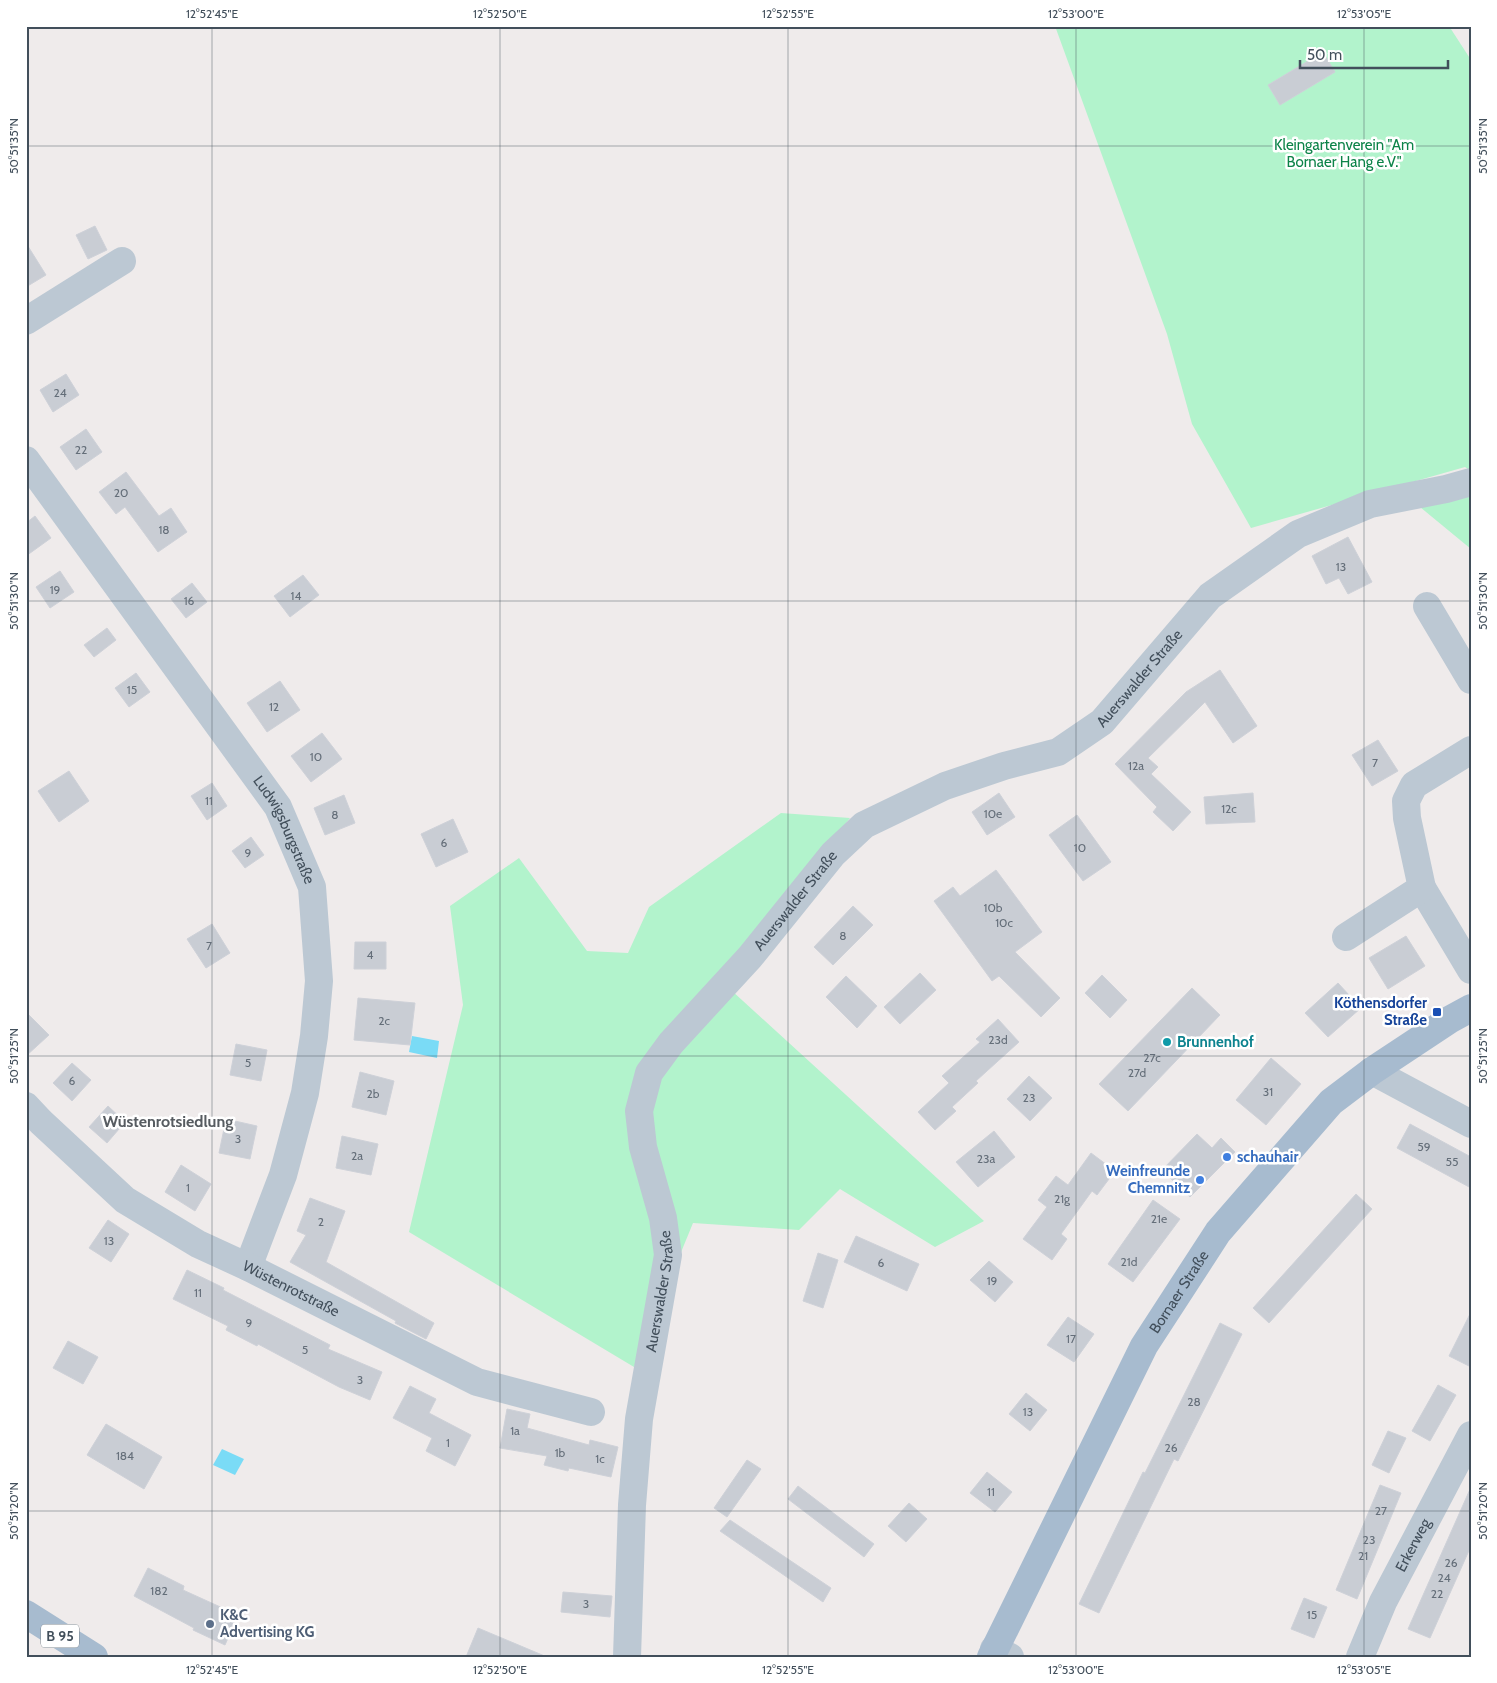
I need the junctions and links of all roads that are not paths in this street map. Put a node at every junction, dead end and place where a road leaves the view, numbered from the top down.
1 (122, 261) dead end
2 (26, 322) edge
3 (26, 460) edge
4 (1471, 482) edge
5 (1427, 606) dead end
6 (1471, 680) edge
7 (1471, 750) edge
8 (1422, 888) junction
9 (1346, 936) dead end
10 (1471, 970) edge
11 (1471, 1008) edge
12 (1372, 1070) junction
13 (26, 1106) edge
14 (1471, 1124) edge
15 (248, 1267) junction
16 (591, 1412) dead end
17 (1471, 1435) edge
18 (26, 1614) edge
19 (998, 1654) edge
20 (94, 1657) edge
21 (627, 1657) edge
22 (1360, 1657) edge

1 - 2 street
3 - 15 street, Ludwigsburgstraße
4 - 21 street, Auerswalder Straße
5 - 6 street
7 - 8 street
8 - 9 street
8 - 10 street
11 - 12 main road, Bornaer Straße
12 - 14 street
12 - 19 main road, Bornaer Straße
13 - 15 street, Wüstenrotstraße
15 - 16 street, Wüstenrotstraße
17 - 22 street, Erkerweg
18 - 20 main road, B 95

